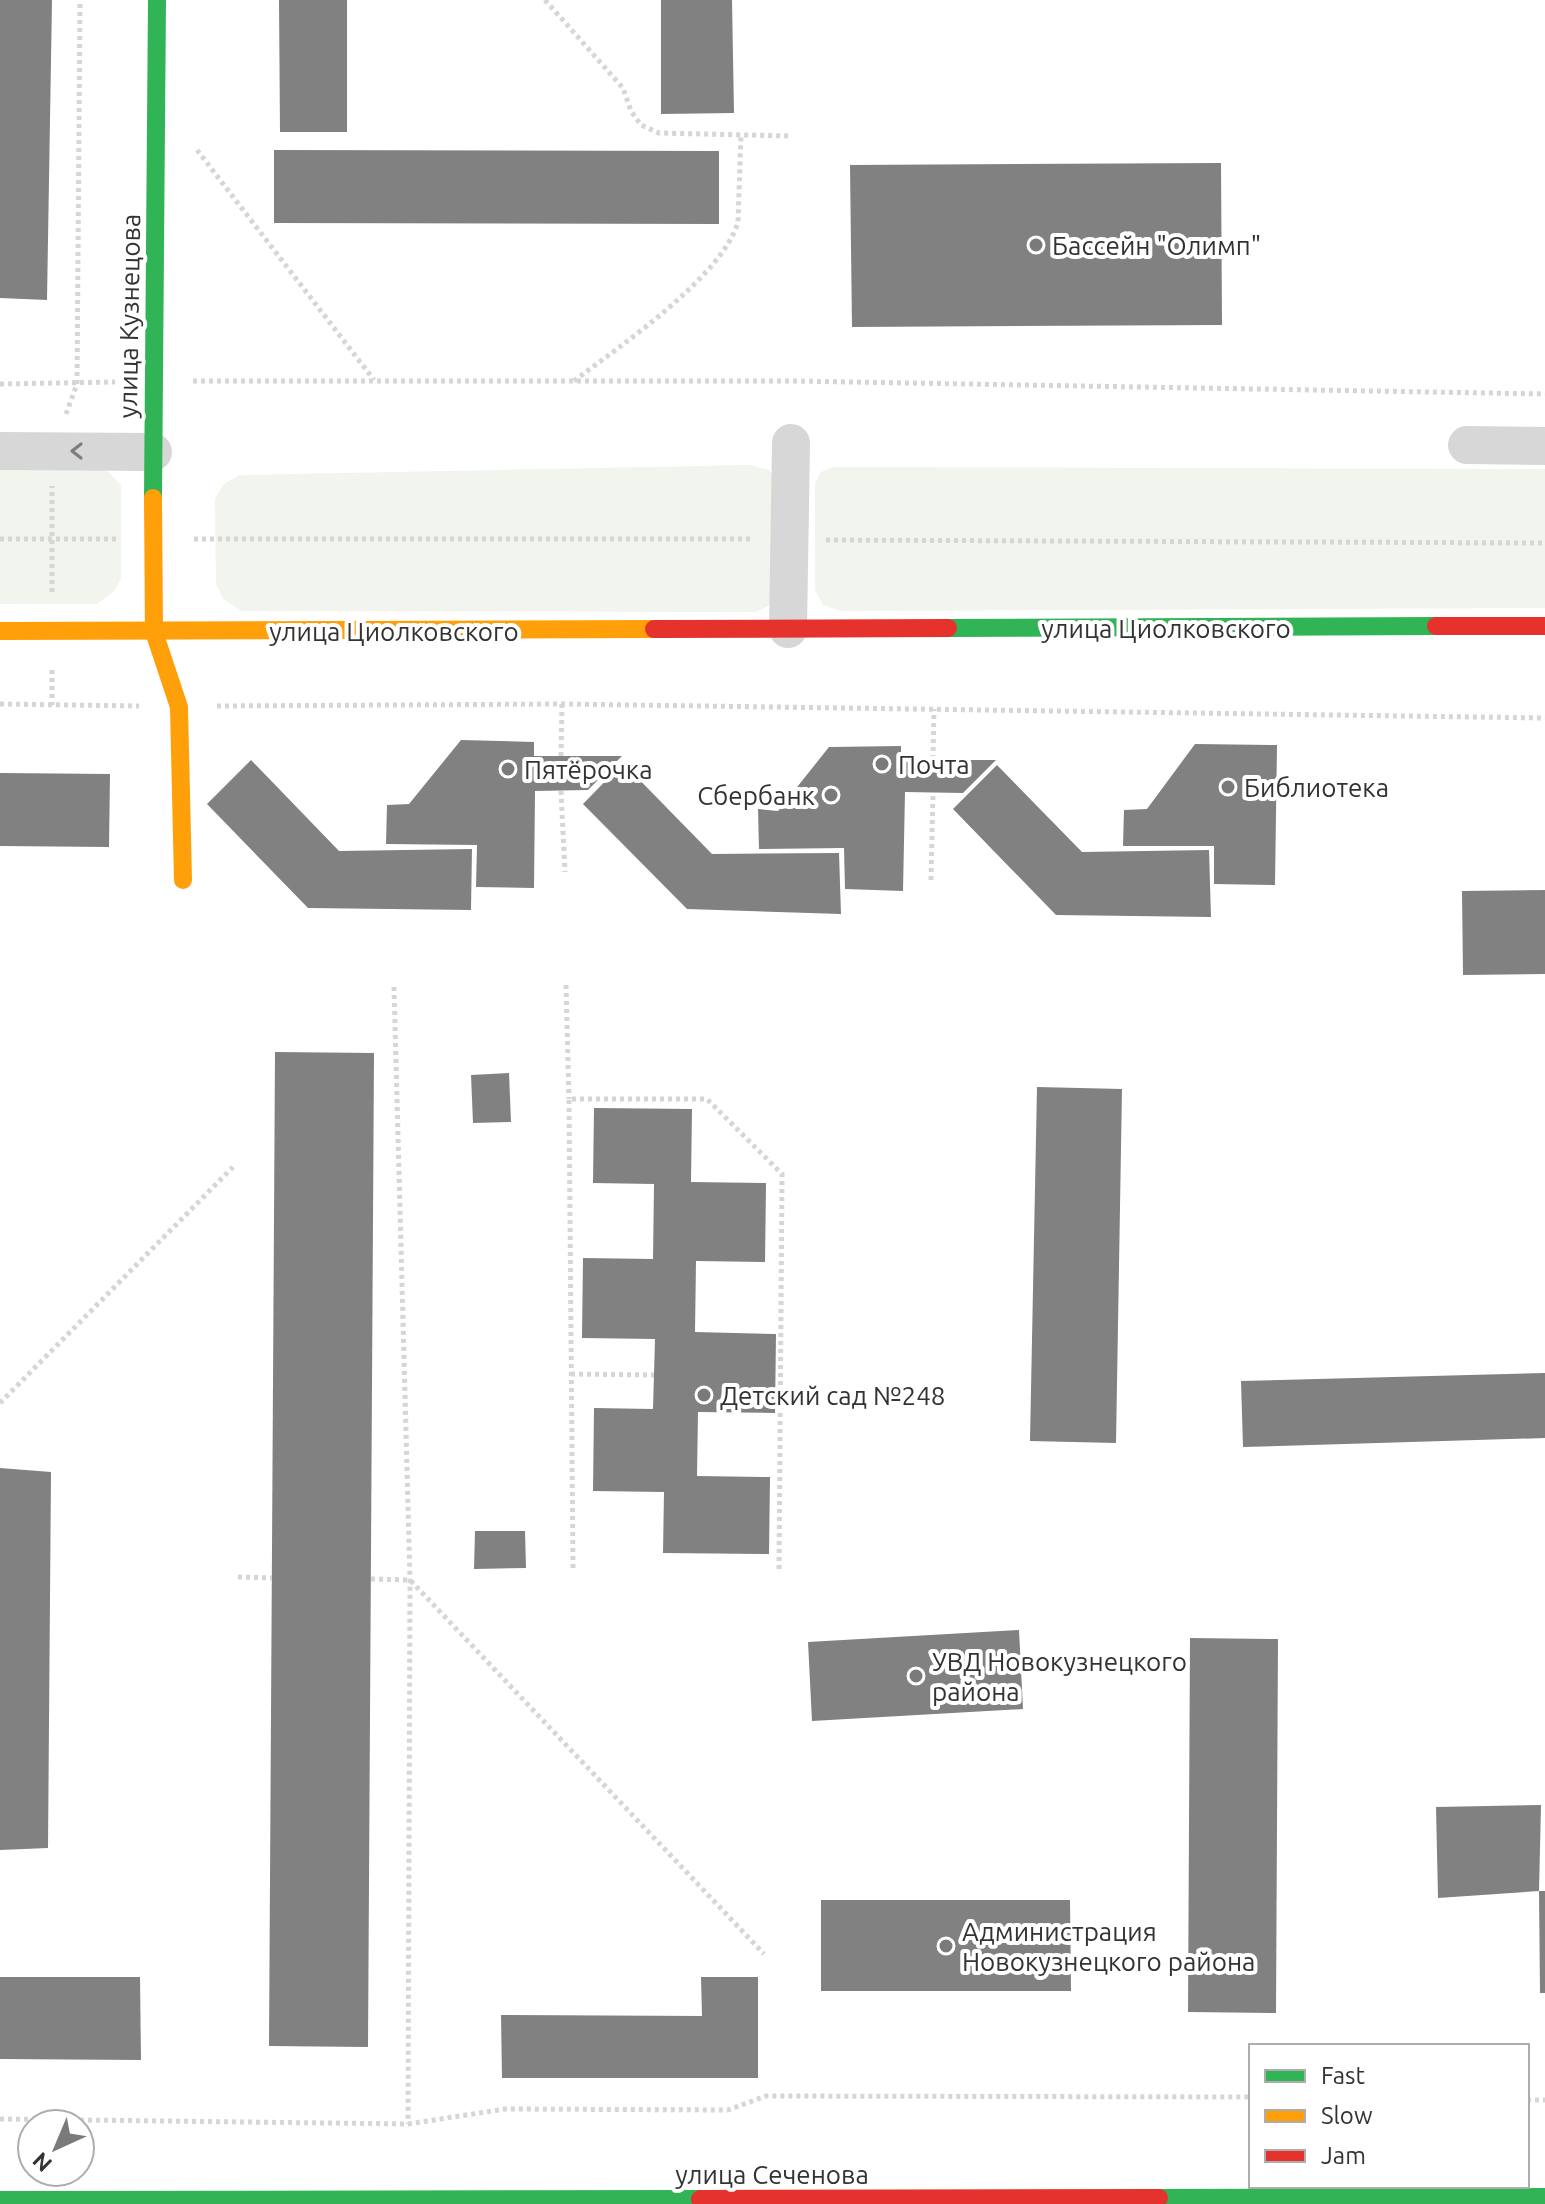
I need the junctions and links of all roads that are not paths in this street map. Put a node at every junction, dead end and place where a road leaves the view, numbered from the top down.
1 (157, 0) edge
2 (791, 443) dead end
3 (1467, 445) dead end
4 (1545, 446) edge
5 (0, 451) edge
6 (153, 452) junction
7 (1545, 626) edge
8 (788, 629) junction
9 (0, 631) edge
10 (154, 632) junction
11 (183, 880) dead end
12 (1545, 2197) edge
13 (0, 2200) edge

1 - 6 street, улица Кузнецова
2 - 8 street
3 - 4 street
6 -> 5 street
6 - 10 street, улица Кузнецова
7 - 8 street, улица Циолковского
8 - 10 street, улица Циолковского
9 - 10 street, улица Циолковского
10 - 11 street, улица Кузнецова
12 - 13 street, улица Сеченова

